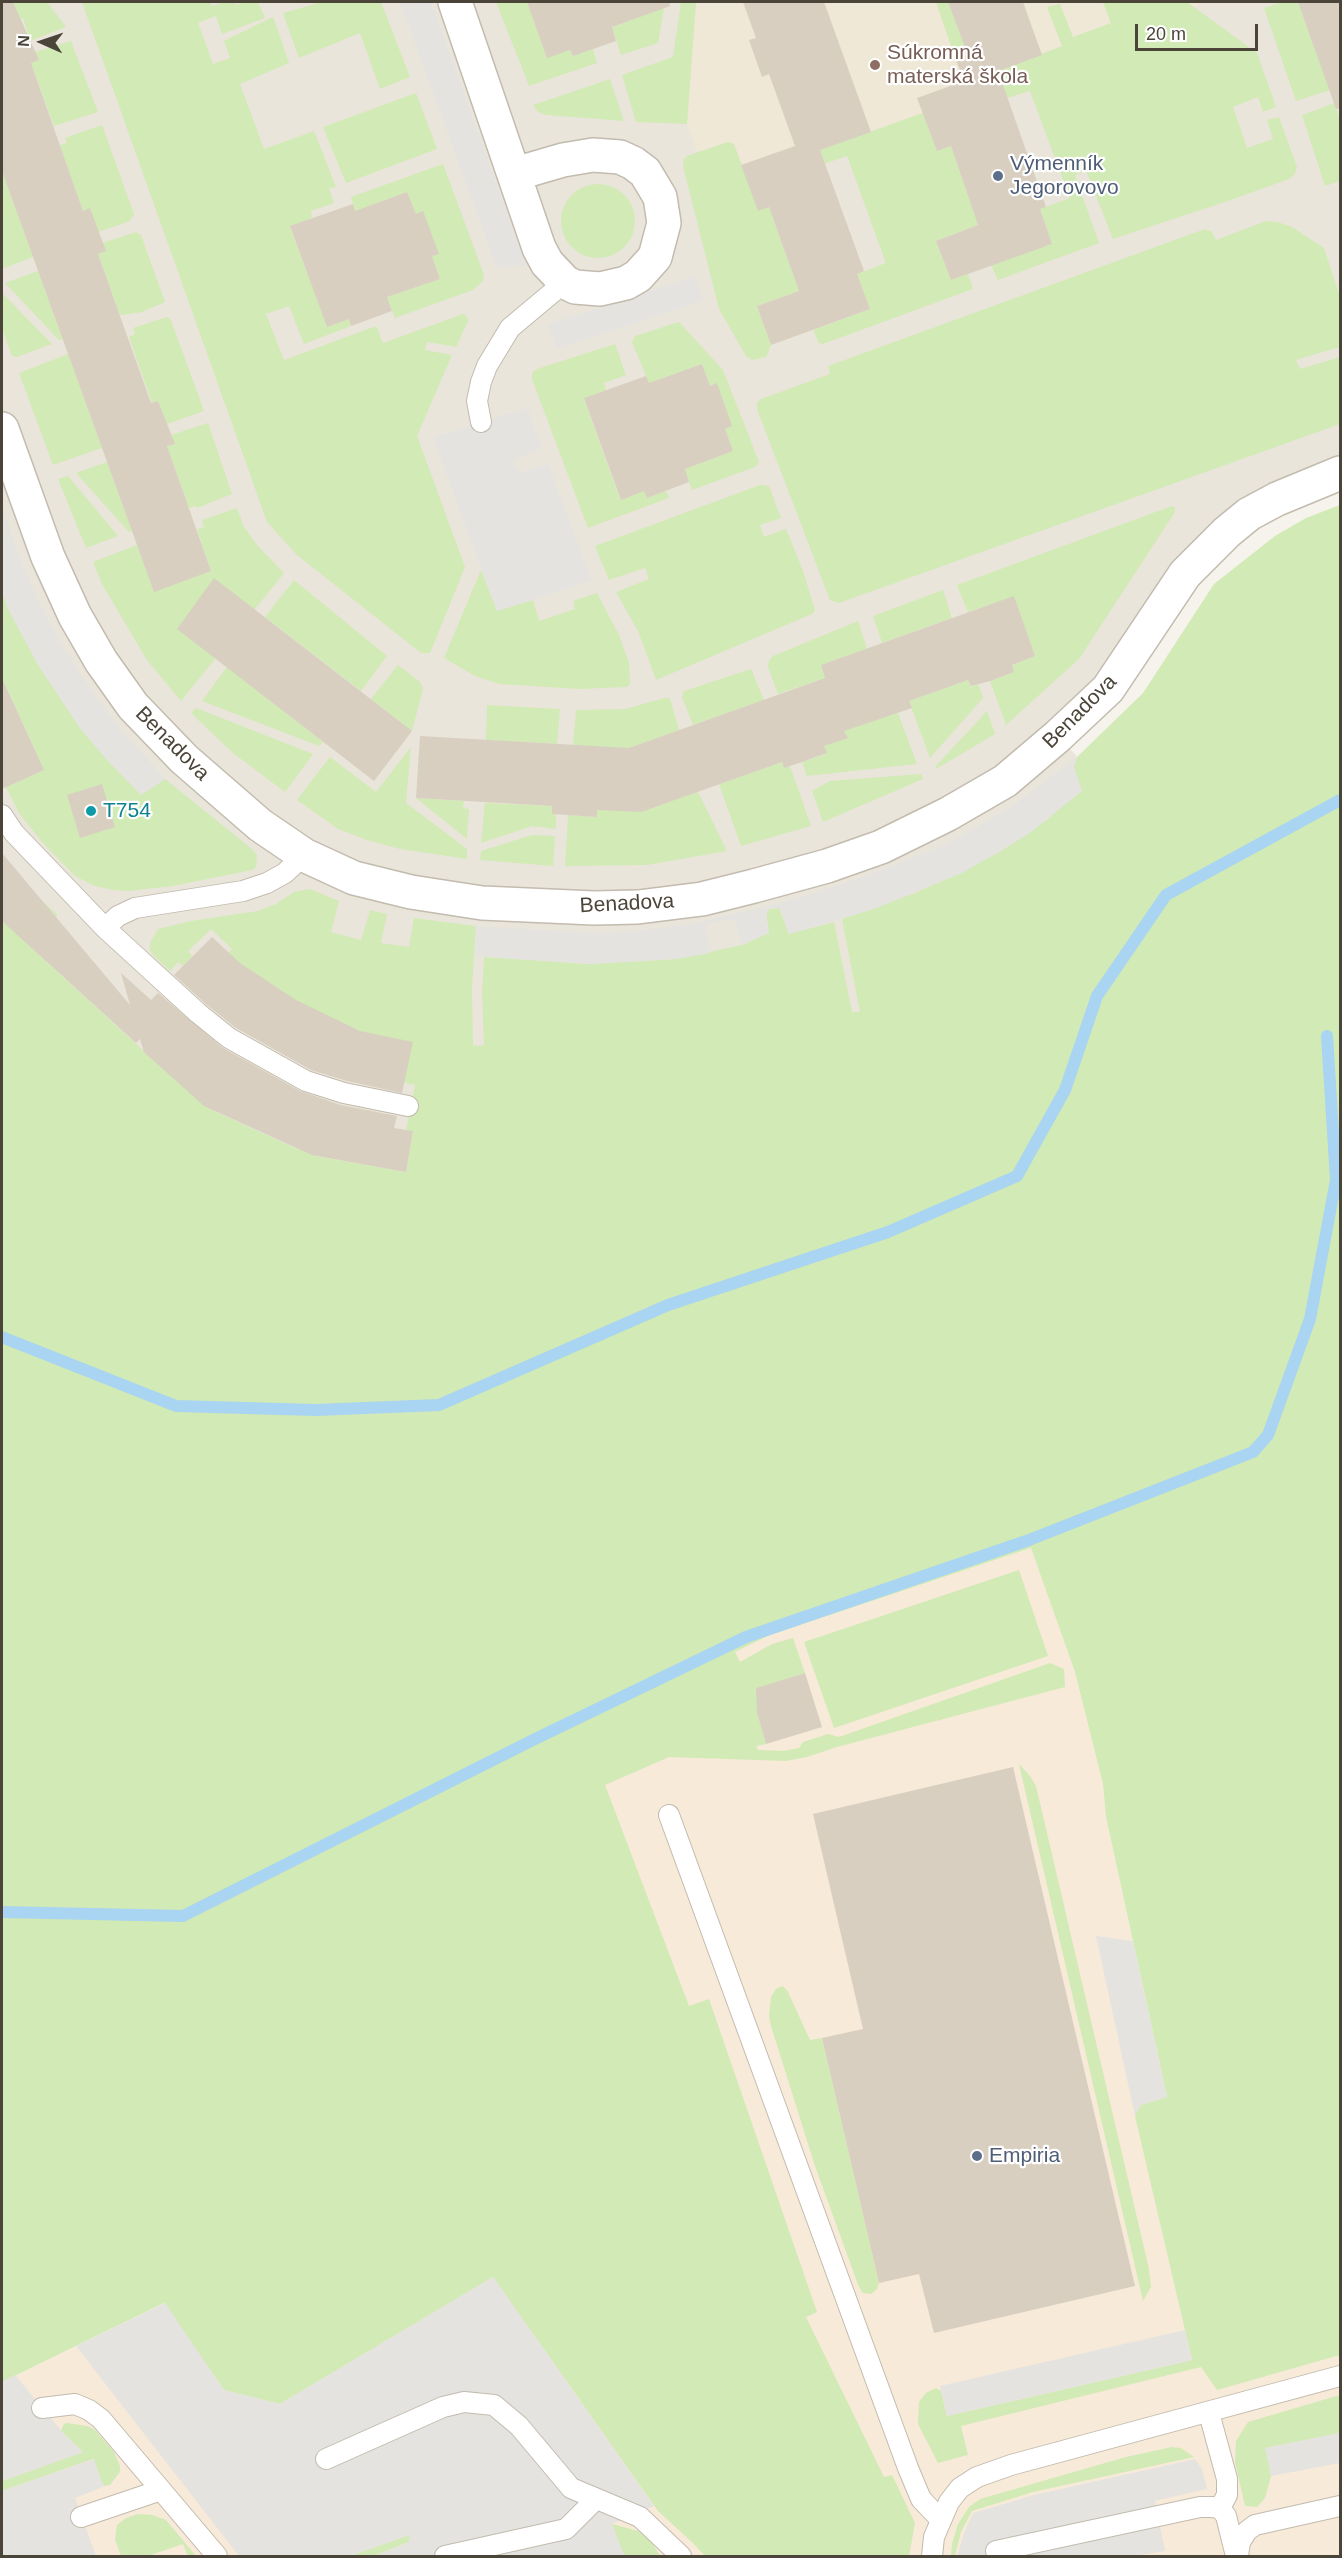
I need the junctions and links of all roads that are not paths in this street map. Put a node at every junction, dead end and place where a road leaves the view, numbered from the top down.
1 (455, 2) edge
2 (515, 174) junction
3 (565, 282) junction
4 (481, 422) dead end
5 (2, 429) edge
6 (1341, 473) edge
7 (2, 815) edge
8 (304, 855) junction
9 (105, 928) junction
10 (408, 1106) dead end
11 (669, 1815) dead end
12 (1341, 2376) edge
13 (42, 2408) dead end
14 (1209, 2413) junction
15 (326, 2458) dead end
16 (161, 2490) junction
17 (596, 2499) junction
18 (1341, 2506) edge
19 (1220, 2508) junction
20 (81, 2517) dead end
21 (940, 2519) junction
22 (996, 2552) dead end
23 (217, 2556) edge
24 (445, 2556) edge
25 (681, 2556) edge
26 (932, 2556) edge
27 (1237, 2556) edge

1 - 2 street
2 - 3 street
2 - 3 street
3 - 4 lane
5 - 8 street, Benadova
6 - 8 street, Benadova
7 - 9 lane
8 - 9 lane
9 - 10 lane
11 - 21 lane
12 - 14 lane
13 - 16 lane
14 - 19 lane
14 - 21 lane
15 - 17 lane
16 - 20 lane
16 - 23 lane
17 - 24 lane
17 - 25 lane
18 - 27 lane
19 - 22 lane
19 - 27 lane
21 - 26 lane

